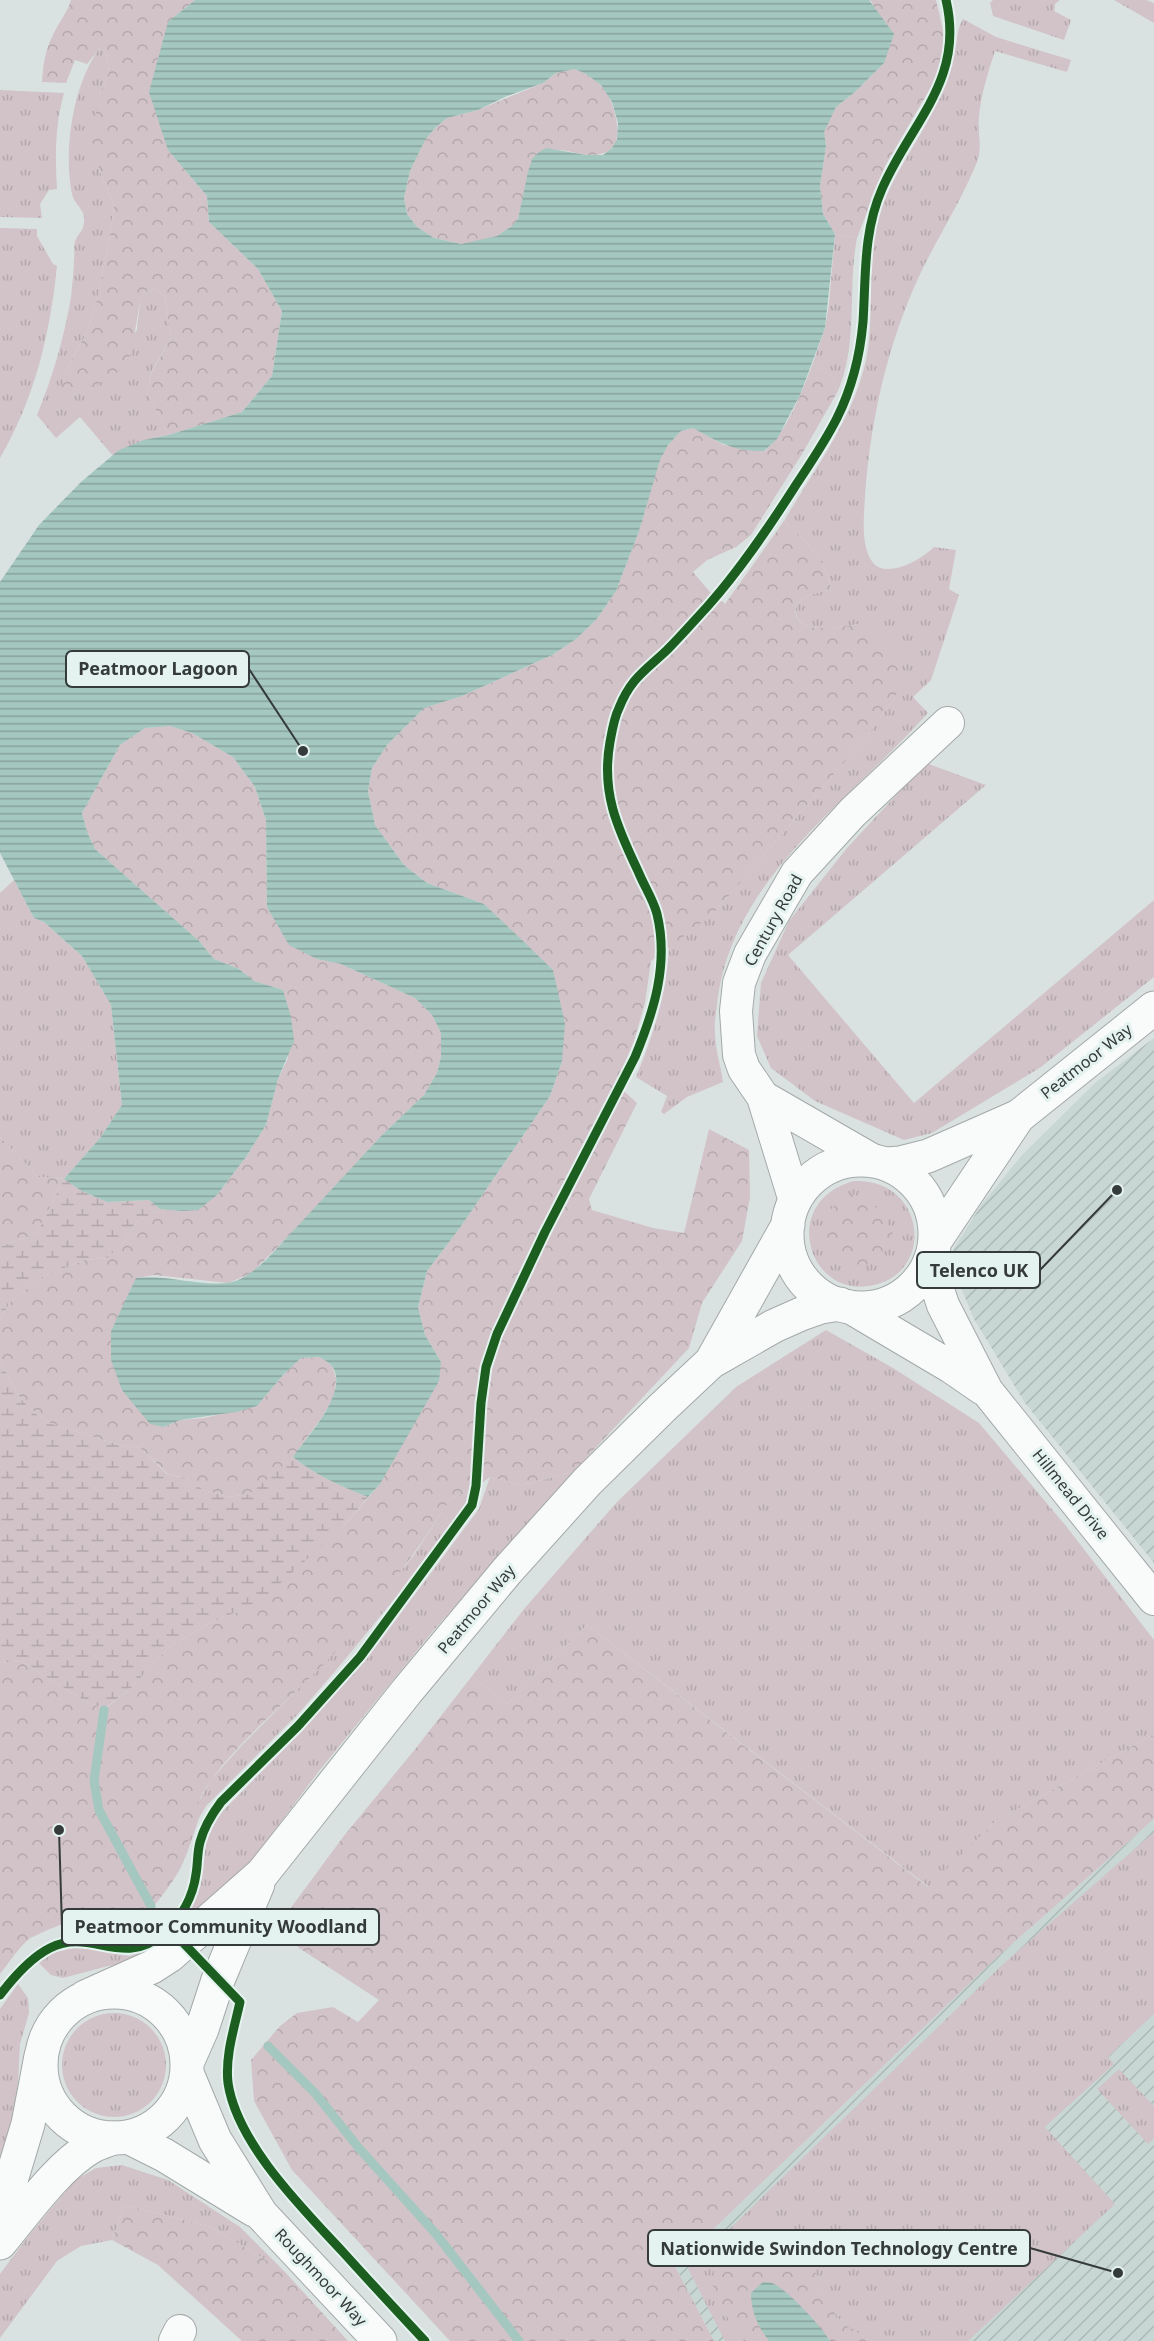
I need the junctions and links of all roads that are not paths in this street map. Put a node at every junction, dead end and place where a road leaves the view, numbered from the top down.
1 (948, 723) dead end
2 (1154, 1008) edge
3 (763, 1097) junction
4 (1020, 1116) junction
5 (881, 1163) junction
6 (791, 1213) junction
7 (932, 1251) junction
8 (844, 1305) junction
9 (711, 1362) junction
10 (987, 1391) junction
11 (1154, 1599) edge
12 (262, 1874) junction
13 (85, 1997) junction
14 (41, 2056) junction
15 (187, 2068) junction
16 (121, 2137) junction
17 (261, 2214) junction
18 (0, 2217) edge
19 (0, 2242) edge
20 (380, 2341) edge

1 - 3 street, Century Road
2 - 4 main road, Peatmoor Way
3 - 5 street, Century Road
3 - 6 street, Century Road
4 - 5 main road, Peatmoor Way
4 - 7 main road, Peatmoor Way
5 - 6 main road
5 - 7 main road
6 - 8 main road
6 - 9 main road, Peatmoor Way
7 - 8 main road
7 - 10 street, Hillmead Drive
8 - 9 main road, Peatmoor Way
8 - 10 street, Hillmead Drive
9 - 12 main road, Peatmoor Way
10 - 11 street, Hillmead Drive
12 - 13 main road, Peatmoor Way
12 - 15 main road, Peatmoor Way
13 - 14 main road
13 - 15 main road
14 - 16 main road
14 - 18 main road
15 - 16 main road
15 - 17 main road, Roughmoor Way
16 - 17 main road, Roughmoor Way
16 - 19 main road
17 - 20 main road, Roughmoor Way

